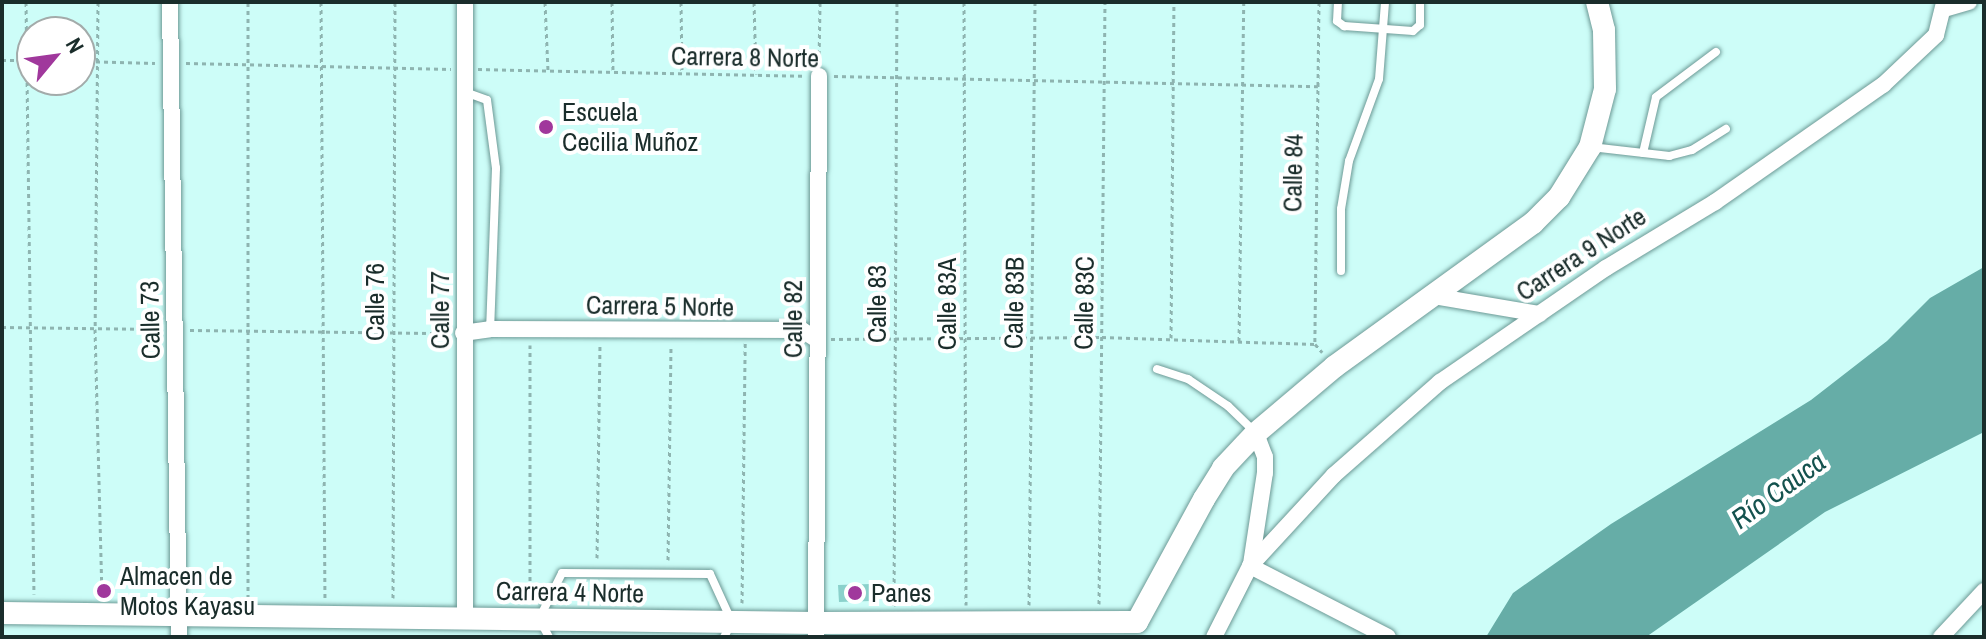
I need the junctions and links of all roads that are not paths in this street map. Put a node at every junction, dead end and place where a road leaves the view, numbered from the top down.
1 (170, 2) edge
2 (465, 2) edge
3 (1338, 2) edge
4 (1385, 2) edge
5 (1420, 2) edge
6 (1597, 2) edge
7 (1969, 2) edge
8 (1944, 5) edge
9 (1383, 30) junction
10 (1716, 52) dead end
11 (819, 76) road end
12 (465, 92) junction
13 (1726, 129) dead end
14 (1590, 147) junction
15 (1643, 153) junction
16 (1341, 271) dead end
17 (1433, 296) junction
18 (1539, 314) junction
19 (490, 329) junction
20 (463, 333) junction
21 (816, 339) junction
22 (1157, 369) dead end
23 (1256, 433) junction
24 (1250, 566) junction
25 (1984, 591) edge
26 (2, 613) edge
27 (465, 618) junction
28 (539, 620) edge
29 (733, 622) edge
30 (178, 626) edge
31 (1136, 629) edge
32 (816, 630) edge
33 (1214, 637) edge
34 (1388, 637) edge
35 (1941, 637) edge

1 - 30 street, Calle 73
2 - 12 street, Calle 77
3 - 9 lane
4 - 9 lane
5 - 9 lane
6 - 14 street, Carrera 9 Norte
7 - 8 street
8 - 18 street, Carrera 9 Norte
9 - 16 lane
10 - 15 lane
11 - 21 street, Calle 82
12 - 19 lane
12 - 20 street, Calle 77
13 - 15 lane
14 - 15 lane
14 - 17 street, Carrera 9 Norte
17 - 18 street
17 - 23 street, Carrera 9 Norte
18 - 24 street, Carrera 9 Norte
19 - 20 street, Carrera 5 Norte
19 - 21 street, Carrera 5 Norte
20 - 27 street, Calle 77
21 - 32 street, Calle 82
22 - 23 lane
23 - 24 street
23 - 31 street, Carrera 9 Norte
24 - 33 street
24 - 34 street
25 - 35 street
26 - 30 street, Carrera 4 Norte
27 - 28 street, Carrera 4 Norte
27 - 30 street, Carrera 4 Norte
28 - 29 street, Carrera 4 Norte
28 - 29 lane
29 - 32 street, Carrera 4 Norte
31 - 32 street, Carrera 4 Norte

